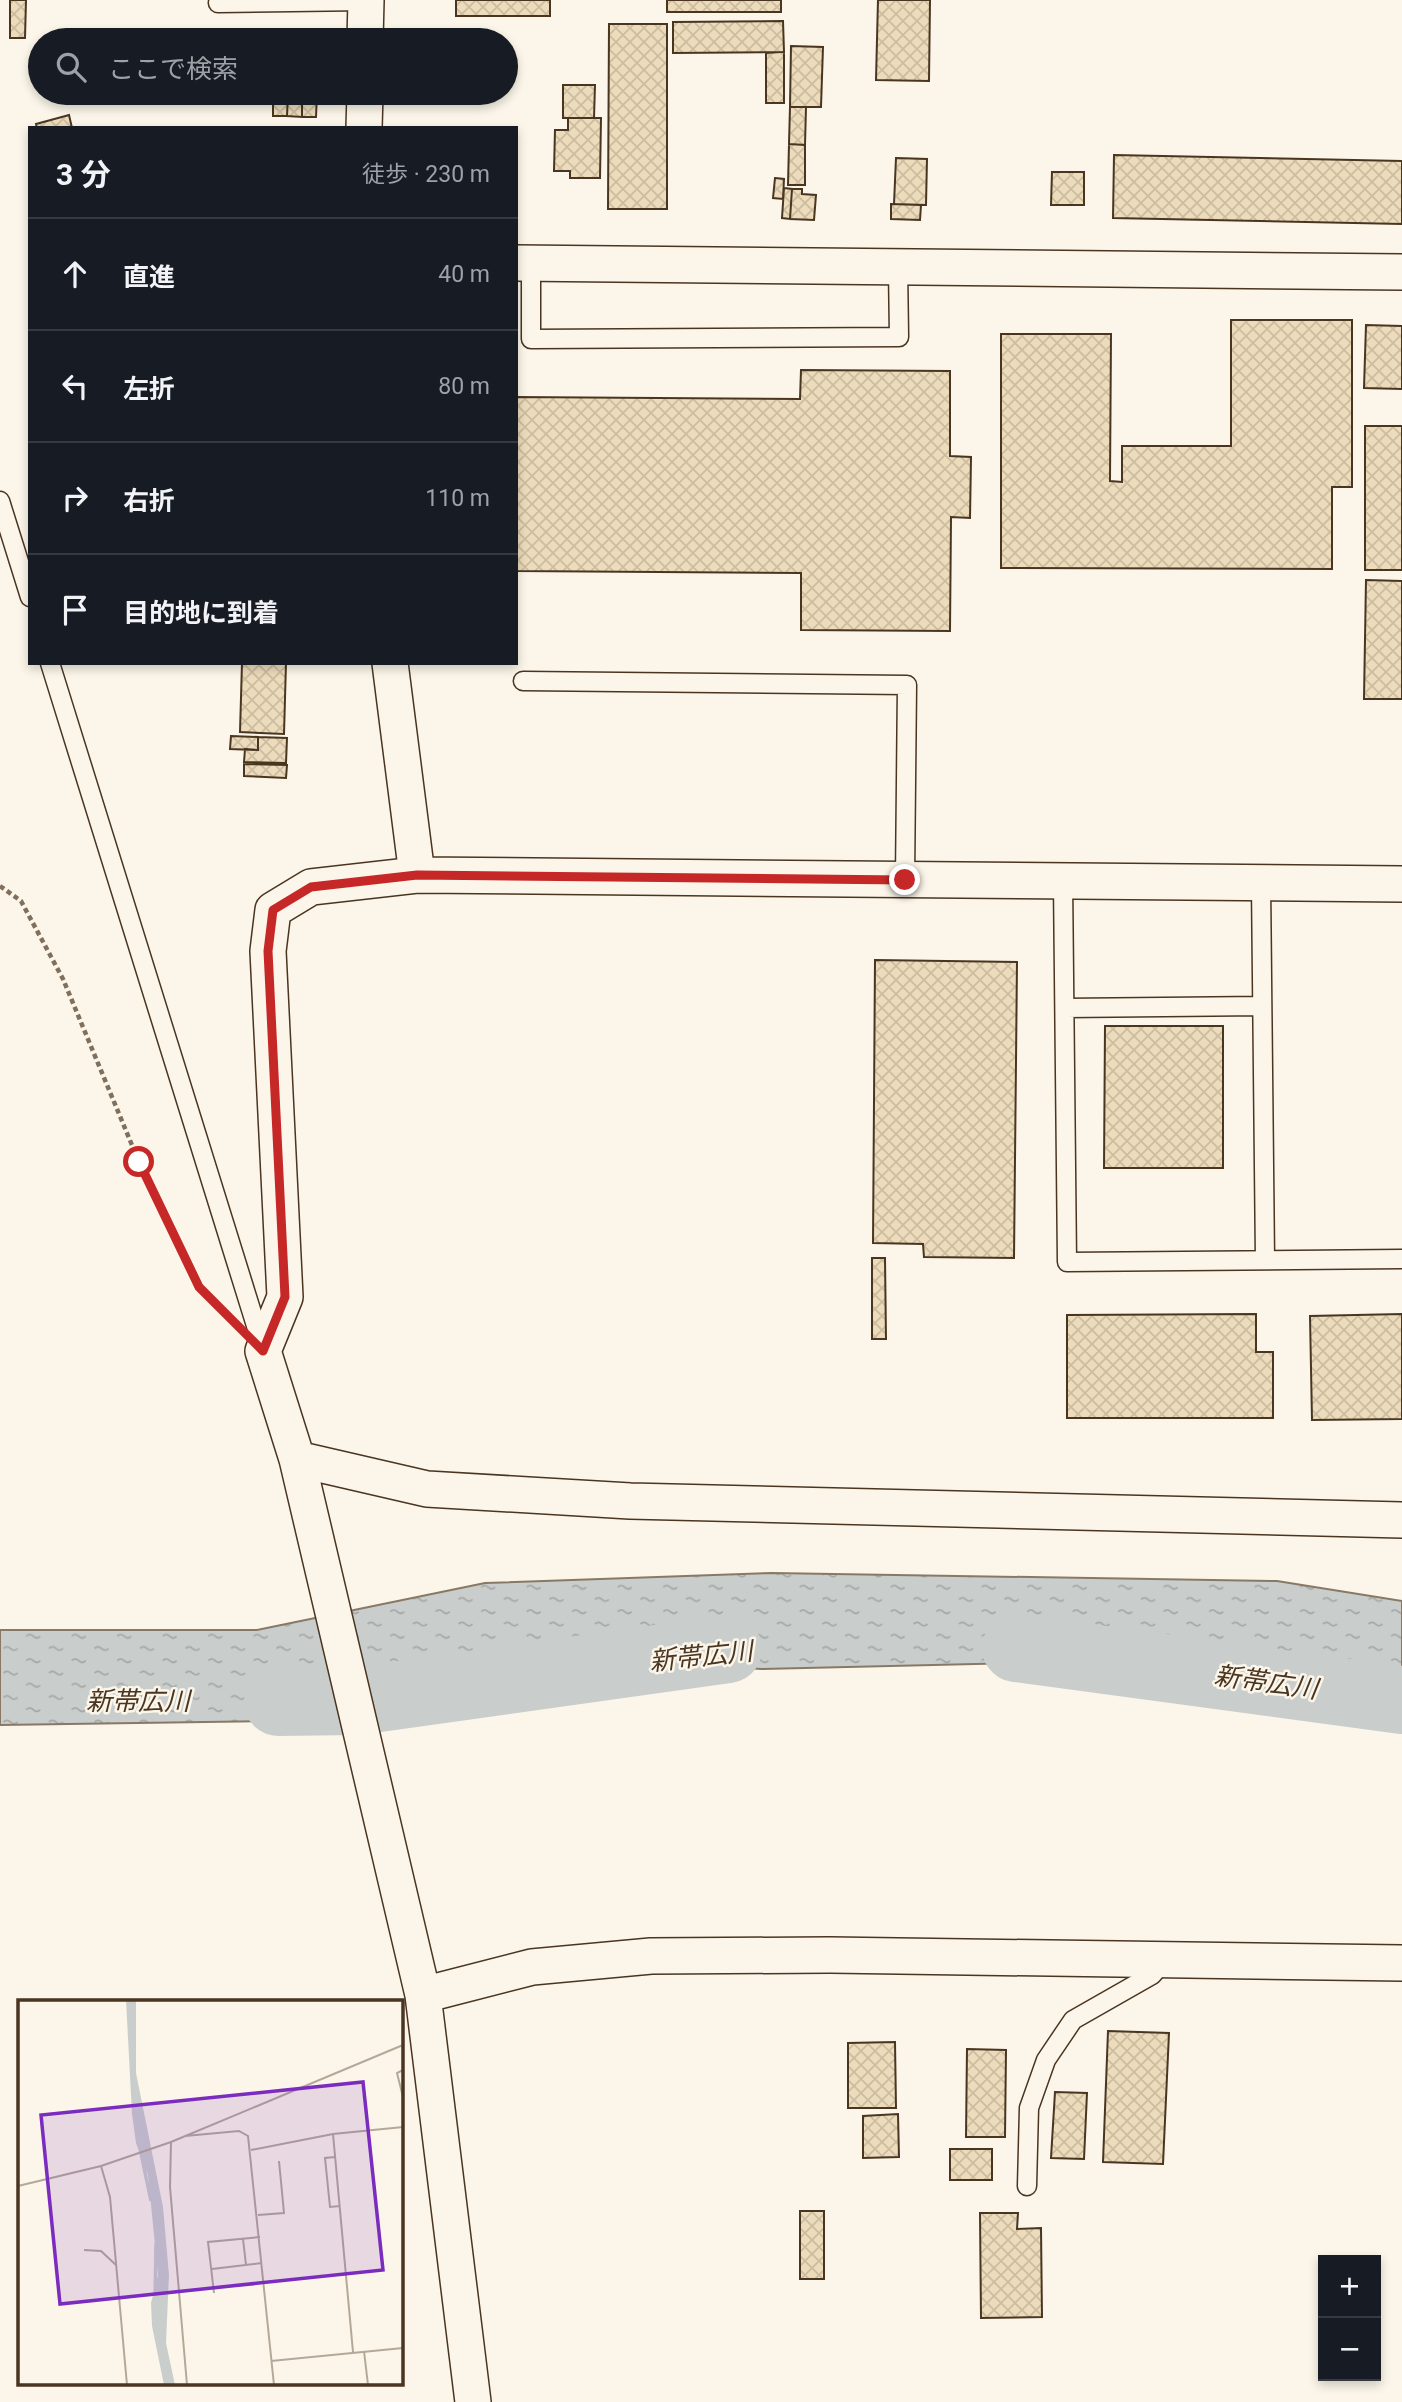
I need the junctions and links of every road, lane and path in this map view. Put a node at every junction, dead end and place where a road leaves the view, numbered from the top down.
1 (366, 1) edge
2 (218, 3) dead end
3 (365, 28) edge
4 (365, 105) edge
5 (364, 126) edge
6 (523, 263) edge
7 (898, 267) junction
8 (1402, 272) edge
9 (0, 502) edge
10 (28, 591) edge
11 (51, 665) edge
12 (390, 665) edge
13 (523, 681) dead end
14 (417, 875) junction
15 (905, 880) junction
16 (1063, 881) junction
17 (1261, 883) junction
18 (1402, 884) edge
19 (0, 886) edge
20 (1262, 1006) junction
21 (1065, 1008) junction
22 (1402, 1259) edge
23 (1265, 1260) junction
24 (263, 1351) junction
25 (297, 1460) junction
26 (1402, 1520) edge
27 (1165, 1960) junction
28 (1402, 1963) edge
29 (423, 1995) junction
30 (1027, 2186) dead end
31 (473, 2402) edge

1 - 2 lane
1 - 3 street
4 - 5 street
6 - 7 street
6 - 7 lane
7 - 8 street
9 - 10 lane
11 - 24 lane
12 - 14 street
13 - 15 lane
14 - 15 street
14 - 24 street
15 - 16 street
16 - 17 street
16 - 21 lane
17 - 18 street
17 - 20 lane
19 - 24 path
20 - 21 lane
20 - 23 lane
21 - 23 lane
22 - 23 lane
24 - 25 street
25 - 26 street
25 - 29 street
27 - 28 street
27 - 29 street
27 - 30 lane
29 - 31 street

